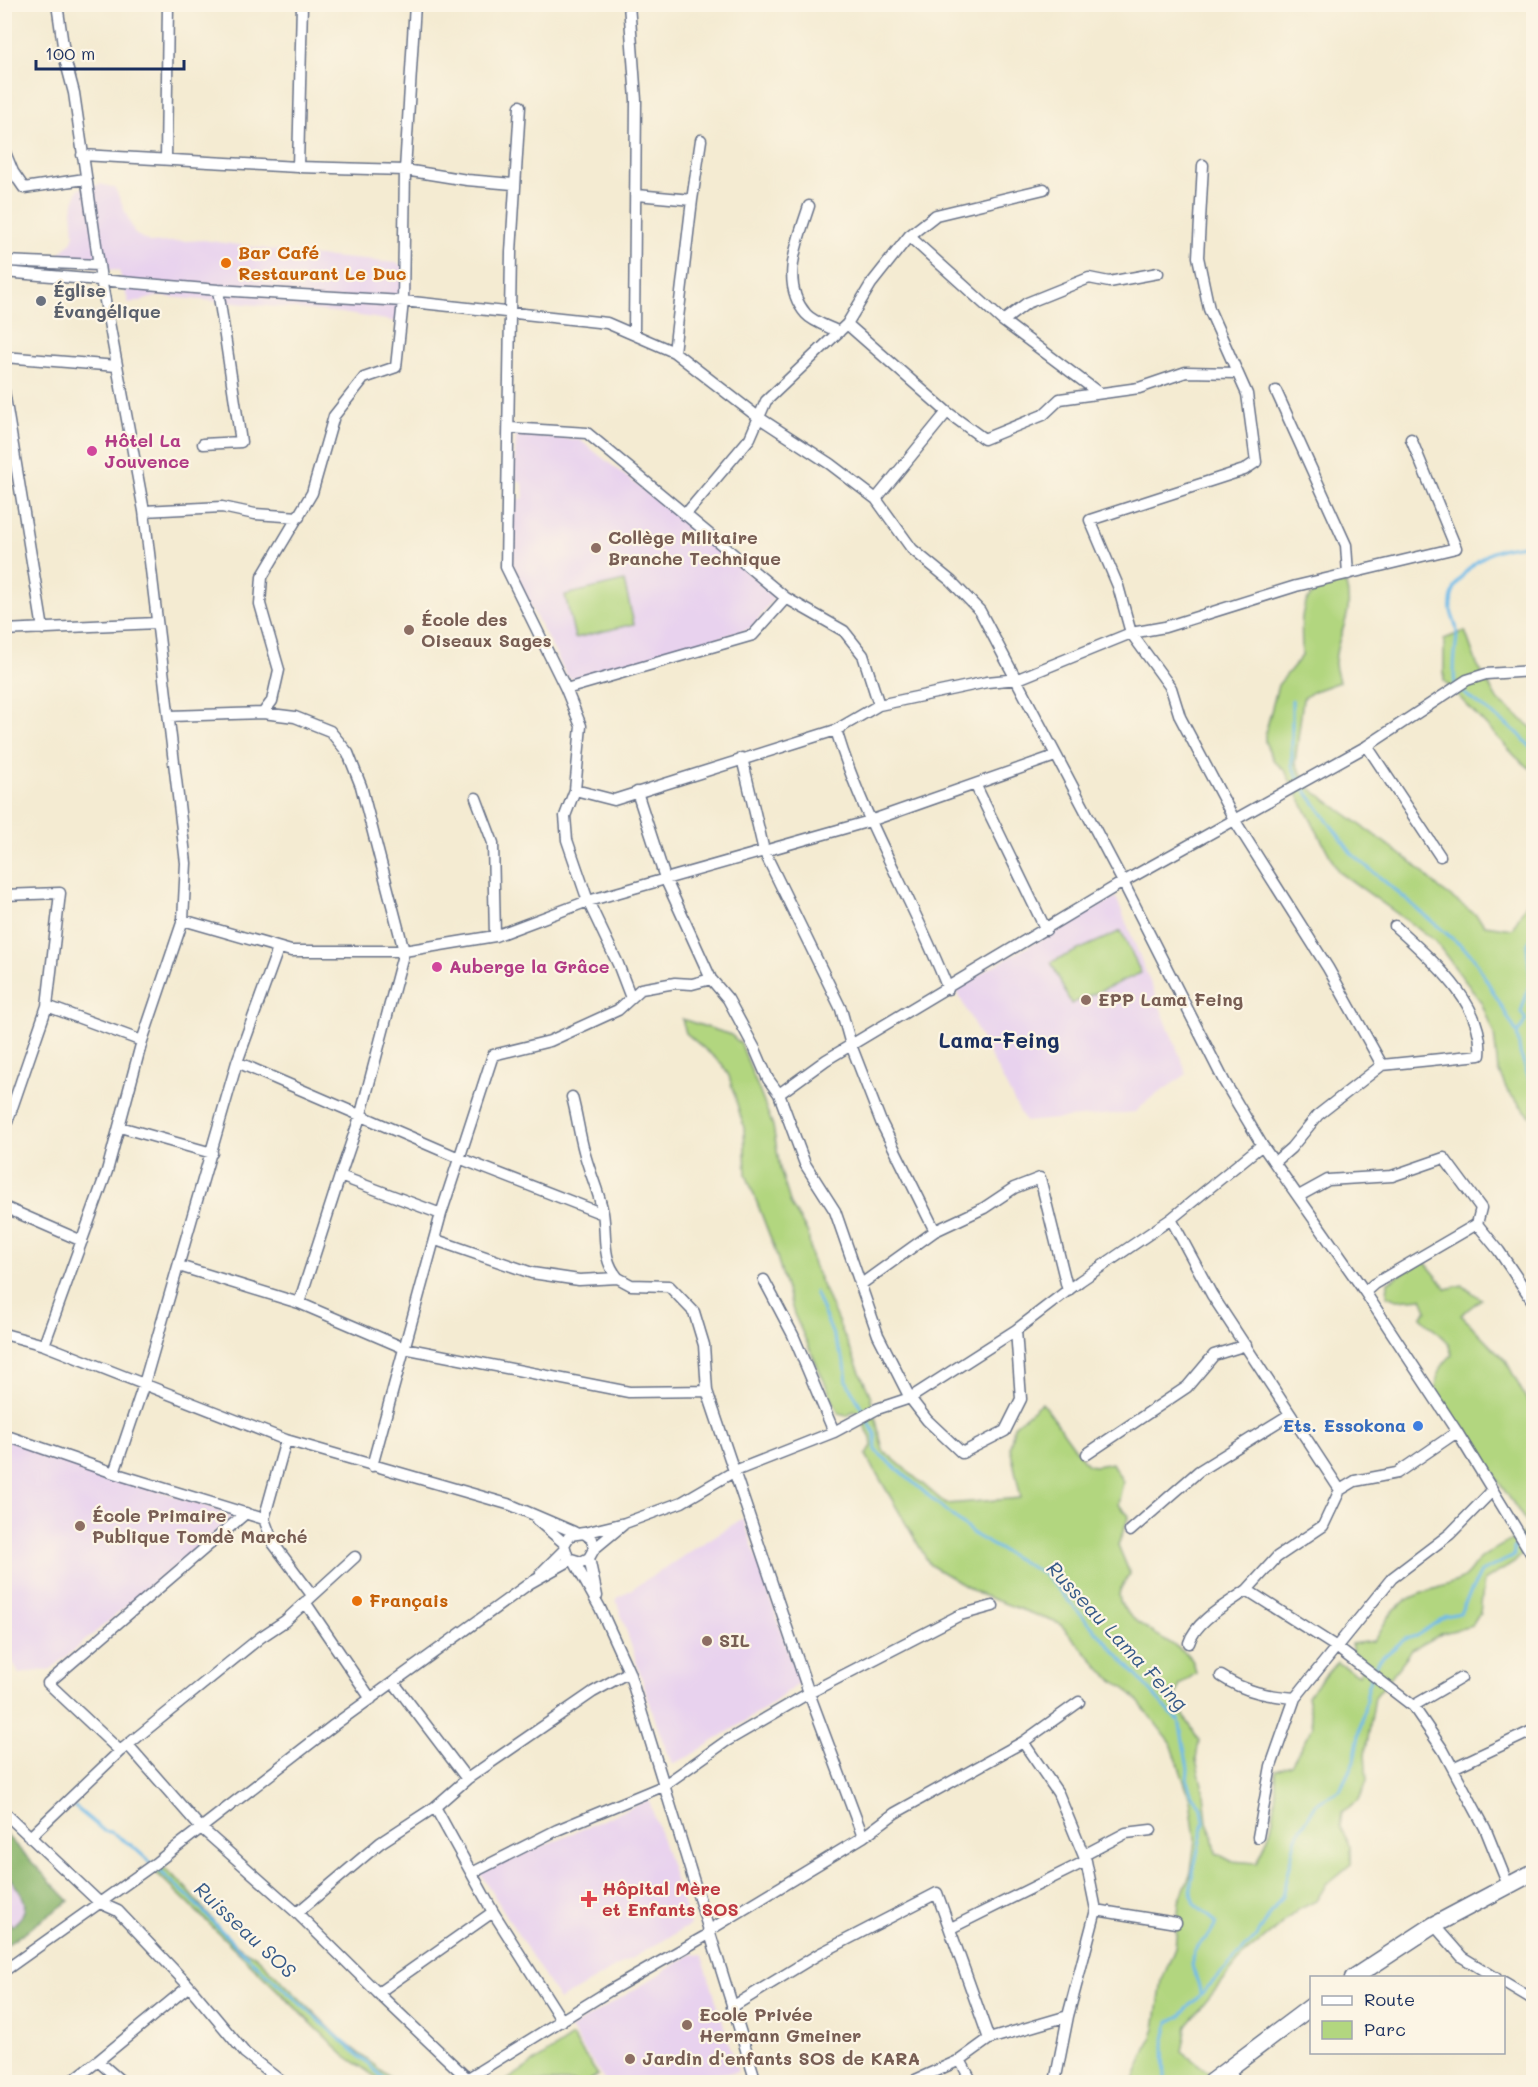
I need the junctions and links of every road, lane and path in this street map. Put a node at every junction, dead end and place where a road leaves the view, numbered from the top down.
1 (57, 4) edge
2 (168, 4) edge
3 (302, 4) edge
4 (415, 4) edge
5 (629, 4) edge
6 (520, 106) dead end
7 (701, 140) dead end
8 (4, 150) edge
9 (82, 154) junction
10 (165, 159) junction
11 (1203, 165) dead end
12 (298, 167) junction
13 (405, 170) junction
14 (85, 179) junction
15 (513, 184) junction
16 (1044, 189) dead end
17 (637, 195) junction
18 (692, 200) junction
19 (808, 206) dead end
20 (909, 236) junction
21 (4, 261) edge
22 (99, 265) junction
23 (4, 272) edge
24 (1158, 273) dead end
25 (101, 279) junction
26 (218, 290) junction
27 (403, 301) junction
28 (510, 311) junction
29 (1003, 321) junction
30 (843, 328) junction
31 (634, 333) junction
32 (674, 352) junction
33 (4, 357) edge
34 (117, 366) junction
35 (1236, 373) junction
36 (4, 391) edge
37 (1276, 391) dead end
38 (1099, 393) junction
39 (947, 412) junction
40 (758, 417) junction
41 (510, 428) junction
42 (1411, 439) dead end
43 (203, 444) dead end
44 (876, 499) junction
45 (144, 511) junction
46 (685, 515) junction
47 (298, 517) junction
48 (1348, 574) junction
49 (786, 598) junction
50 (157, 623) junction
51 (43, 629) junction
52 (4, 630) edge
53 (1131, 633) junction
54 (1533, 671) edge
55 (1018, 679) junction
56 (566, 689) junction
57 (879, 705) junction
58 (263, 713) junction
59 (170, 716) junction
60 (836, 730) junction
61 (1367, 746) junction
62 (1055, 756) junction
63 (742, 758) junction
64 (976, 786) junction
65 (575, 790) junction
66 (637, 792) junction
67 (476, 798) dead end
68 (870, 821) junction
69 (1235, 821) junction
70 (764, 851) junction
71 (1440, 856) dead end
72 (665, 878) junction
73 (1123, 882) junction
74 (4, 895) edge
75 (588, 901) junction
76 (183, 920) junction
77 (1395, 926) dead end
78 (1046, 930) junction
79 (495, 936) junction
80 (278, 949) junction
81 (404, 951) junction
82 (711, 979) junction
83 (948, 988) junction
84 (631, 998) junction
85 (47, 1006) junction
86 (142, 1041) junction
87 (851, 1045) junction
88 (237, 1062) junction
89 (1382, 1065) junction
90 (779, 1094) junction
91 (10, 1096) edge
92 (572, 1097) dead end
93 (361, 1114) junction
94 (120, 1127) junction
95 (4, 1131) edge
96 (1262, 1145) junction
97 (212, 1153) junction
98 (459, 1158) junction
99 (1275, 1162) junction
100 (340, 1176) junction
101 (1299, 1196) junction
102 (4, 1208) edge
103 (441, 1214) junction
104 (603, 1214) junction
105 (1170, 1219) junction
106 (1477, 1224) junction
107 (935, 1231) junction
108 (436, 1240) junction
109 (82, 1241) junction
110 (179, 1266) junction
111 (618, 1278) junction
112 (764, 1280) dead end
113 (860, 1285) junction
114 (1068, 1291) junction
115 (1365, 1292) junction
116 (299, 1303) junction
117 (1533, 1303) edge
118 (1016, 1329) junction
119 (4, 1334) edge
120 (44, 1345) junction
121 (1246, 1345) junction
122 (404, 1348) junction
123 (144, 1384) junction
124 (707, 1391) junction
125 (910, 1398) junction
126 (1289, 1415) junction
127 (834, 1431) junction
128 (1457, 1432) junction
129 (4, 1435) edge
130 (286, 1440) junction
131 (1087, 1454) dead end
132 (372, 1466) junction
133 (735, 1471) junction
134 (114, 1473) junction
135 (1340, 1490) junction
136 (1492, 1491) junction
137 (525, 1510) junction
138 (246, 1513) junction
139 (264, 1519) junction
140 (625, 1523) junction
141 (1130, 1531) dead end
142 (579, 1533) junction
143 (564, 1546) junction
144 (592, 1554) junction
145 (1532, 1555) edge
146 (355, 1557) dead end
147 (572, 1561) junction
148 (530, 1583) junction
149 (1247, 1590) junction
150 (309, 1599) junction
151 (993, 1606) dead end
152 (600, 1608) junction
153 (1189, 1643) dead end
154 (1335, 1646) junction
155 (629, 1671) junction
156 (1221, 1676) dead end
157 (1461, 1678) dead end
158 (394, 1683) junction
159 (809, 1693) junction
160 (1295, 1698) junction
161 (371, 1699) junction
162 (1079, 1702) dead end
163 (1413, 1706) junction
164 (1533, 1730) edge
165 (1023, 1742) junction
166 (124, 1748) junction
167 (1453, 1768) junction
168 (467, 1779) junction
169 (663, 1786) junction
170 (435, 1807) junction
171 (4, 1812) edge
172 (200, 1827) junction
173 (1151, 1830) dead end
174 (30, 1837) junction
175 (863, 1837) junction
176 (1258, 1837) dead end
177 (1085, 1858) junction
178 (1533, 1872) edge
179 (472, 1873) junction
180 (1508, 1885) junction
181 (100, 1903) junction
182 (1095, 1910) junction
183 (493, 1912) junction
184 (297, 1913) junction
185 (1176, 1923) dead end
186 (1434, 1925) junction
187 (951, 1928) junction
188 (709, 1933) junction
189 (4, 1971) edge
190 (1355, 1976) edge
191 (1494, 1976) edge
192 (1505, 1983) edge
193 (189, 1986) junction
194 (378, 1994) junction
195 (1533, 2000) edge
196 (732, 2007) junction
197 (1310, 2007) edge
198 (1068, 2016) junction
199 (562, 2021) junction
200 (988, 2039) junction
201 (98, 2061) junction
202 (960, 2061) junction
203 (1232, 2075) edge
204 (465, 2081) edge
205 (72, 2082) edge
206 (122, 2082) edge
207 (282, 2082) edge
208 (756, 2082) edge
209 (911, 2082) edge
210 (972, 2082) edge
211 (1055, 2082) edge
212 (1211, 2082) edge

1 - 9 street
2 - 10 street
3 - 12 street
4 - 13 street
5 - 17 street
6 - 15 street
7 - 18 street
8 - 14 street
9 - 10 street
9 - 14 street
10 - 12 street
11 - 35 street
12 - 13 street
13 - 15 street
13 - 27 street
14 - 22 street
15 - 28 street
16 - 20 street
17 - 18 street
17 - 31 street
18 - 32 street
19 - 30 street
20 - 29 street
20 - 30 street
21 - 22 street
22 - 25 street
23 - 25 street
24 - 29 street
25 - 26 street
25 - 34 street
26 - 27 street
26 - 43 street
27 - 28 street
27 - 47 street
28 - 31 street
28 - 41 street
29 - 38 street
30 - 39 street
30 - 40 street
31 - 32 street
32 - 40 street
33 - 34 street
34 - 45 street
35 - 38 street
35 - 53 street
36 - 51 street
37 - 48 street
38 - 39 street
39 - 44 street
40 - 44 street
40 - 46 street
41 - 46 street
41 - 56 street
42 - 48 street
44 - 55 street
45 - 47 street
45 - 50 street
46 - 49 street
47 - 58 street
48 - 53 street
49 - 56 street
49 - 57 street
50 - 51 street
50 - 59 street
51 - 52 street
53 - 55 street
53 - 69 street
54 - 61 street
55 - 57 street
55 - 62 street
56 - 65 street
57 - 60 street
58 - 59 street
58 - 81 street
59 - 76 street
60 - 63 street
60 - 68 street
61 - 69 street
61 - 71 street
62 - 64 street
62 - 73 street
63 - 66 street
63 - 70 street
64 - 68 street
64 - 78 street
65 - 66 street
65 - 75 street
66 - 72 street
67 - 79 street
68 - 70 street
68 - 83 street
69 - 73 street
69 - 89 street
70 - 72 street
70 - 87 street
72 - 75 street
72 - 82 street
73 - 78 street
73 - 96 street
74 - 85 street
75 - 79 street
75 - 84 street
76 - 80 street
76 - 86 street
77 - 89 street
78 - 83 street
79 - 81 street
80 - 81 street
80 - 88 street
81 - 93 street
82 - 84 street
82 - 90 street
83 - 87 street
84 - 98 street
85 - 86 street
85 - 91 street
86 - 94 street
87 - 90 street
87 - 107 street
88 - 93 street
88 - 97 street
89 - 99 street
90 - 113 street
91 - 95 street
92 - 104 street
93 - 98 street
93 - 100 street
94 - 97 street
94 - 109 street
96 - 99 street
96 - 105 street
97 - 110 street
98 - 103 street
98 - 104 street
99 - 101 street
100 - 103 street
100 - 116 street
101 - 106 street
101 - 115 street
102 - 109 street
103 - 108 street
104 - 111 street
105 - 114 street
105 - 121 street
106 - 115 street
106 - 117 street
107 - 113 street
107 - 114 street
108 - 111 street
108 - 122 street
109 - 120 street
110 - 116 street
110 - 123 street
111 - 124 street
112 - 127 street
113 - 125 street
114 - 118 street
115 - 128 street
116 - 122 street
118 - 125 street
118 - 125 street
119 - 120 street
120 - 123 street
121 - 126 street
121 - 131 street
122 - 124 street
122 - 132 street
123 - 130 street
123 - 134 street
124 - 133 street
125 - 127 street
126 - 135 street
126 - 141 street
127 - 133 street
128 - 135 street
128 - 136 street
129 - 134 street
130 - 132 street
130 - 139 street
132 - 137 street
133 - 140 street
133 - 159 street
134 - 138 street
135 - 149 street
136 - 145 street
136 - 154 street
137 - 142 street
137 - 143 street
138 - 139 street
138 - 166 street
139 - 150 street
140 - 142 street
140 - 144 street
142 - 143 street
142 - 144 street
143 - 147 street
143 - 148 street
144 - 147 street
144 - 152 street
146 - 150 street
147 - 148 street
147 - 152 street
148 - 158 street
149 - 153 street
149 - 154 street
150 - 161 street
150 - 166 street
151 - 159 street
152 - 155 street
154 - 160 street
154 - 163 street
155 - 168 street
155 - 169 street
156 - 160 street
157 - 163 street
158 - 161 street
158 - 168 street
159 - 169 street
159 - 175 street
160 - 176 street
161 - 172 street
162 - 165 street
163 - 167 street
164 - 167 street
165 - 175 street
165 - 177 street
166 - 172 street
166 - 174 street
167 - 180 street
168 - 170 street
169 - 179 street
169 - 188 street
170 - 179 street
170 - 184 street
171 - 174 street
172 - 181 street
172 - 184 street
173 - 177 street
174 - 181 street
175 - 188 street
177 - 182 street
177 - 187 street
178 - 180 main road
179 - 183 street
180 - 186 main road
181 - 189 street
181 - 193 street
182 - 185 street
182 - 198 street
183 - 194 street
183 - 199 street
184 - 194 street
186 - 190 main road
186 - 191 street
187 - 196 street
187 - 200 street
188 - 196 street
188 - 199 street
192 - 195 street
193 - 201 street
193 - 207 street
194 - 204 street
196 - 208 street
197 - 203 main road
198 - 200 street
198 - 211 street
199 - 204 street
200 - 202 street
201 - 205 street
201 - 206 street
202 - 209 street
202 - 210 street
203 - 212 main road

